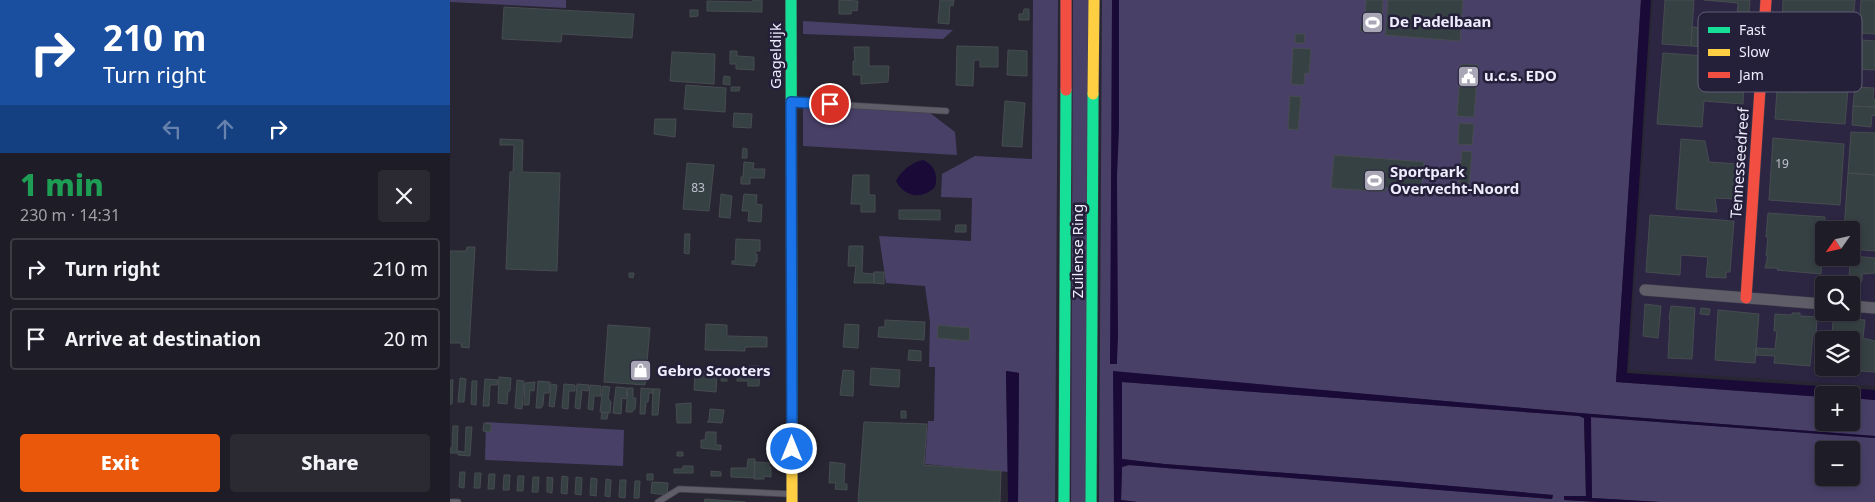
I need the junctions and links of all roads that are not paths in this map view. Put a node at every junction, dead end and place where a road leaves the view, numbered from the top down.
1 (791, 0) edge
2 (1066, 0) edge
3 (1094, 0) edge
4 (1760, 92) edge
5 (791, 102) junction
6 (946, 111) dead end
7 (1645, 290) dead end
8 (1746, 298) junction
9 (1815, 303) edge
10 (1860, 307) edge
11 (1875, 308) edge
12 (792, 498) edge
13 (450, 502) edge
14 (458, 502) edge
15 (658, 502) edge
16 (1064, 502) edge
17 (1091, 502) edge

1 - 5 main road, Gageldijk
2 - 16 main road, Zuilense Ring
3 - 17 main road, Zuilense Ring
4 - 8 main road, Tennesseedreef
5 - 6 lane
5 - 12 main road, Gageldijk
7 - 8 street
8 - 9 street
10 - 11 street
12 - 15 lane
13 - 14 lane

